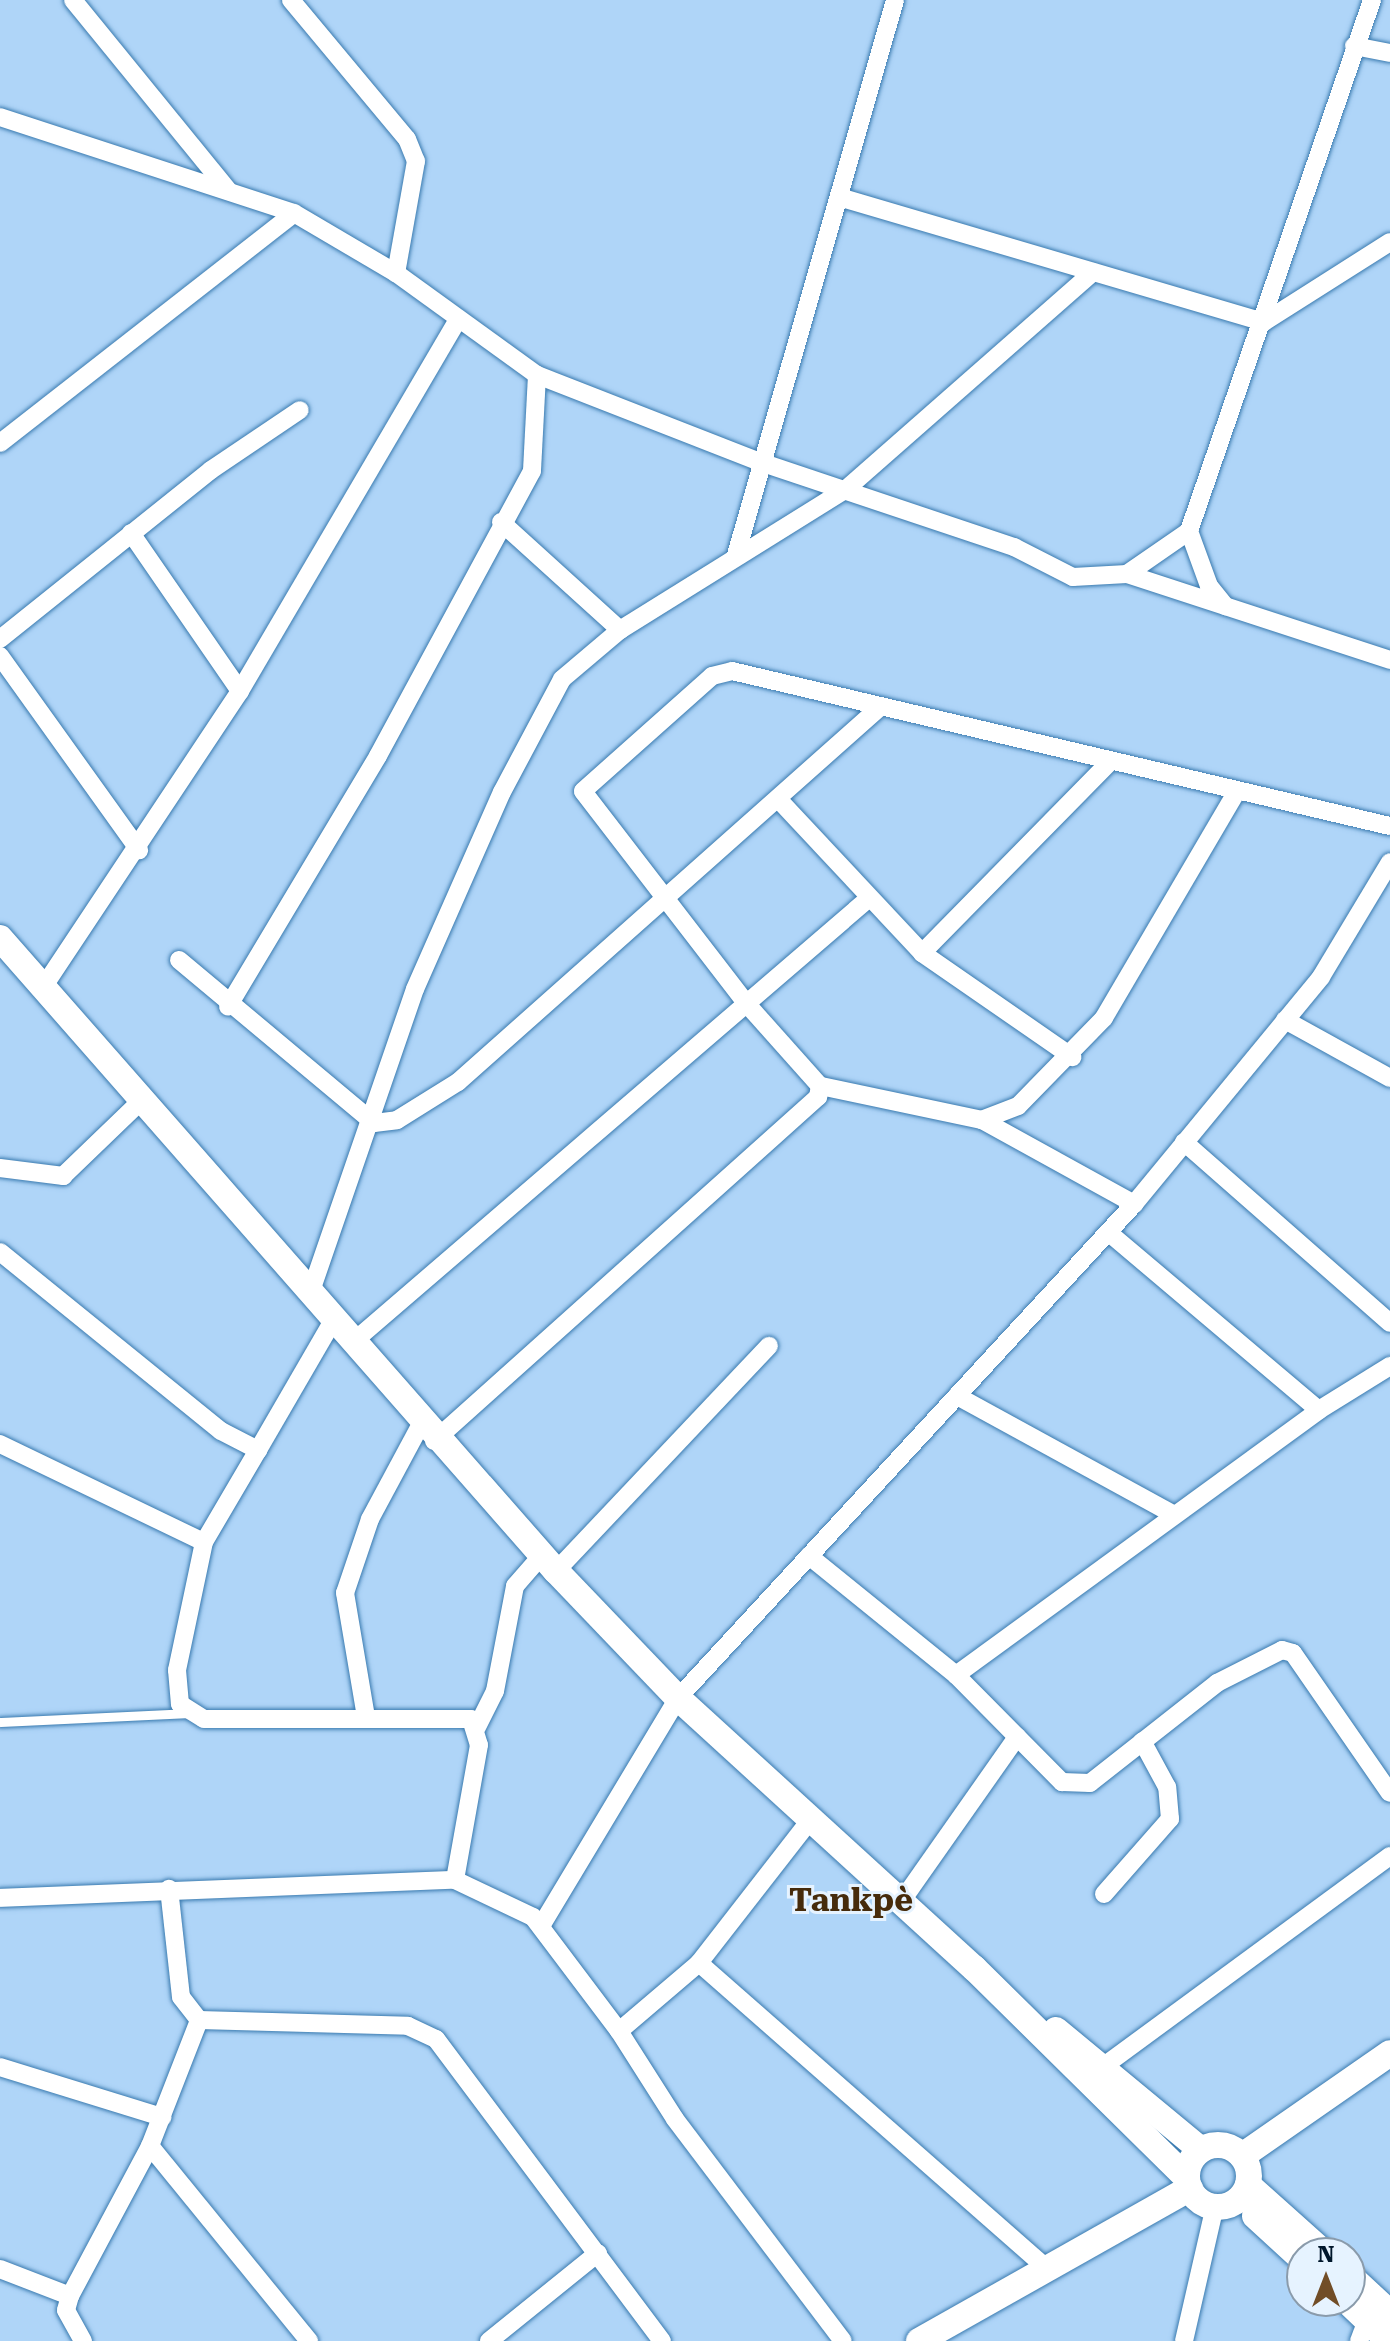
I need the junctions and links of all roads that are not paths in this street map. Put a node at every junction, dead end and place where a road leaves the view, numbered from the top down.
1 (73, 0) edge
2 (291, 0) edge
3 (895, 0) edge
4 (1372, 0) edge
5 (1354, 46) junction
6 (1390, 53) edge
7 (0, 117) edge
8 (228, 190) junction
9 (839, 197) junction
10 (294, 213) junction
11 (1390, 242) edge
12 (1093, 272) junction
13 (396, 273) junction
14 (458, 319) junction
15 (1264, 322) junction
16 (537, 375) junction
17 (300, 410) dead end
18 (0, 443) edge
19 (763, 463) junction
20 (845, 490) junction
21 (501, 522) junction
22 (1189, 531) junction
23 (131, 533) junction
24 (736, 555) junction
25 (1127, 574) junction
26 (1225, 606) junction
27 (620, 630) junction
28 (0, 639) edge
29 (0, 656) edge
30 (1390, 660) edge
31 (240, 691) junction
32 (880, 707) junction
33 (1110, 762) junction
34 (1237, 791) junction
35 (779, 800) junction
36 (1390, 826) edge
37 (139, 850) junction
38 (1390, 862) edge
39 (868, 899) junction
40 (667, 900) junction
41 (0, 938) edge
42 (922, 953) junction
43 (179, 960) dead end
44 (44, 986) junction
45 (746, 1003) junction
46 (228, 1007) junction
47 (1285, 1020) junction
48 (1072, 1057) junction
49 (1390, 1078) edge
50 (820, 1086) junction
51 (143, 1099) junction
52 (982, 1120) junction
53 (374, 1123) junction
54 (1184, 1142) junction
55 (0, 1168) edge
56 (1134, 1204) junction
57 (1108, 1232) junction
58 (0, 1252) edge
59 (311, 1291) junction
60 (334, 1319) junction
61 (1390, 1323) edge
62 (353, 1342) junction
63 (769, 1346) dead end
64 (1390, 1366) edge
65 (957, 1396) junction
66 (1319, 1410) junction
67 (427, 1433) junction
68 (0, 1444) edge
69 (258, 1450) junction
70 (1174, 1515) junction
71 (204, 1542) junction
72 (809, 1556) junction
73 (548, 1563) junction
74 (956, 1675) junction
75 (678, 1698) junction
76 (191, 1713) junction
77 (366, 1717) junction
78 (0, 1722) edge
79 (477, 1727) junction
80 (1017, 1737) junction
81 (1142, 1741) junction
82 (1390, 1793) edge
83 (811, 1819) junction
84 (1390, 1856) edge
85 (455, 1880) junction
86 (169, 1889) junction
87 (1104, 1894) dead end
88 (0, 1898) edge
89 (901, 1902) junction
90 (541, 1926) junction
91 (699, 1963) junction
92 (974, 1968) junction
93 (199, 2020) junction
94 (619, 2031) junction
95 (1390, 2053) edge
96 (1104, 2066) junction
97 (0, 2067) edge
98 (162, 2117) junction
99 (150, 2146) junction
100 (1201, 2150) junction
101 (1242, 2156) junction
102 (1188, 2183) junction
103 (1234, 2197) junction
104 (1298, 2237) edge
105 (1286, 2244) edge
106 (598, 2253) junction
107 (1046, 2268) junction
108 (0, 2269) edge
109 (70, 2296) junction
110 (1372, 2312) edge
111 (83, 2341) edge
112 (309, 2341) edge
113 (489, 2341) edge
114 (662, 2341) edge
115 (843, 2341) edge
116 (919, 2341) edge
117 (1184, 2341) edge
118 (1389, 2341) edge

1 - 8 street
2 - 13 street
3 - 9 street
4 - 5 street
5 - 6 street
5 - 15 street
7 - 8 street
8 - 10 street
9 - 12 street
9 - 19 street
10 - 13 street
10 - 18 street
11 - 15 street
12 - 15 street
12 - 20 street
13 - 14 street
14 - 16 street
14 - 31 street
15 - 22 street
16 - 19 street
16 - 21 street
17 - 23 street
19 - 20 street
19 - 24 street
20 - 24 street
20 - 25 street
21 - 27 street
21 - 46 street
22 - 25 street
22 - 26 street
23 - 28 street
23 - 31 street
24 - 27 street
25 - 26 street
26 - 30 street
27 - 53 street
29 - 37 street
31 - 37 street
32 - 33 street
32 - 35 street
32 - 40 street
33 - 34 street
33 - 42 street
34 - 36 street
34 - 48 street
35 - 39 street
35 - 40 street
37 - 44 street
38 - 47 street
39 - 42 street
39 - 45 street
40 - 45 street
40 - 53 street
41 - 44 street
42 - 48 street
43 - 46 street
44 - 51 street
45 - 50 street
45 - 62 street
46 - 53 street
47 - 49 street
47 - 54 street
48 - 52 street
50 - 52 street
50 - 67 street
51 - 55 street
51 - 59 street
52 - 56 street
53 - 59 street
54 - 56 street
54 - 61 street
56 - 57 street
57 - 65 street
57 - 66 street
58 - 69 street
59 - 60 street
60 - 62 street
60 - 69 street
62 - 67 street
63 - 73 street
64 - 66 street
65 - 70 street
65 - 72 street
66 - 70 street
67 - 73 street
67 - 77 street
68 - 71 street
69 - 71 street
70 - 74 street
71 - 76 street
72 - 74 street
72 - 75 street
73 - 75 street
73 - 79 street
74 - 80 street
75 - 83 street
75 - 90 street
76 - 77 street
76 - 78 lane
77 - 79 street
79 - 85 street
80 - 81 street
80 - 89 street
81 - 82 street
81 - 87 street
83 - 89 street
83 - 91 street
84 - 96 street
85 - 86 street
85 - 90 street
86 - 88 street
86 - 93 street
89 - 92 street
90 - 94 street
91 - 94 street
91 - 107 street
92 - 96 street
92 - 102 street
93 - 98 street
93 - 106 street
94 - 115 street
95 - 101 street
96 - 100 street
97 - 98 street
98 - 99 street
99 - 109 street
99 - 112 street
100 - 101 street
100 - 102 street
101 - 103 street
102 - 103 street
102 - 107 street
103 - 104 street
103 - 105 street
103 - 117 street
106 - 113 street
106 - 114 street
107 - 116 street
108 - 109 street
109 - 111 street
110 - 118 street

